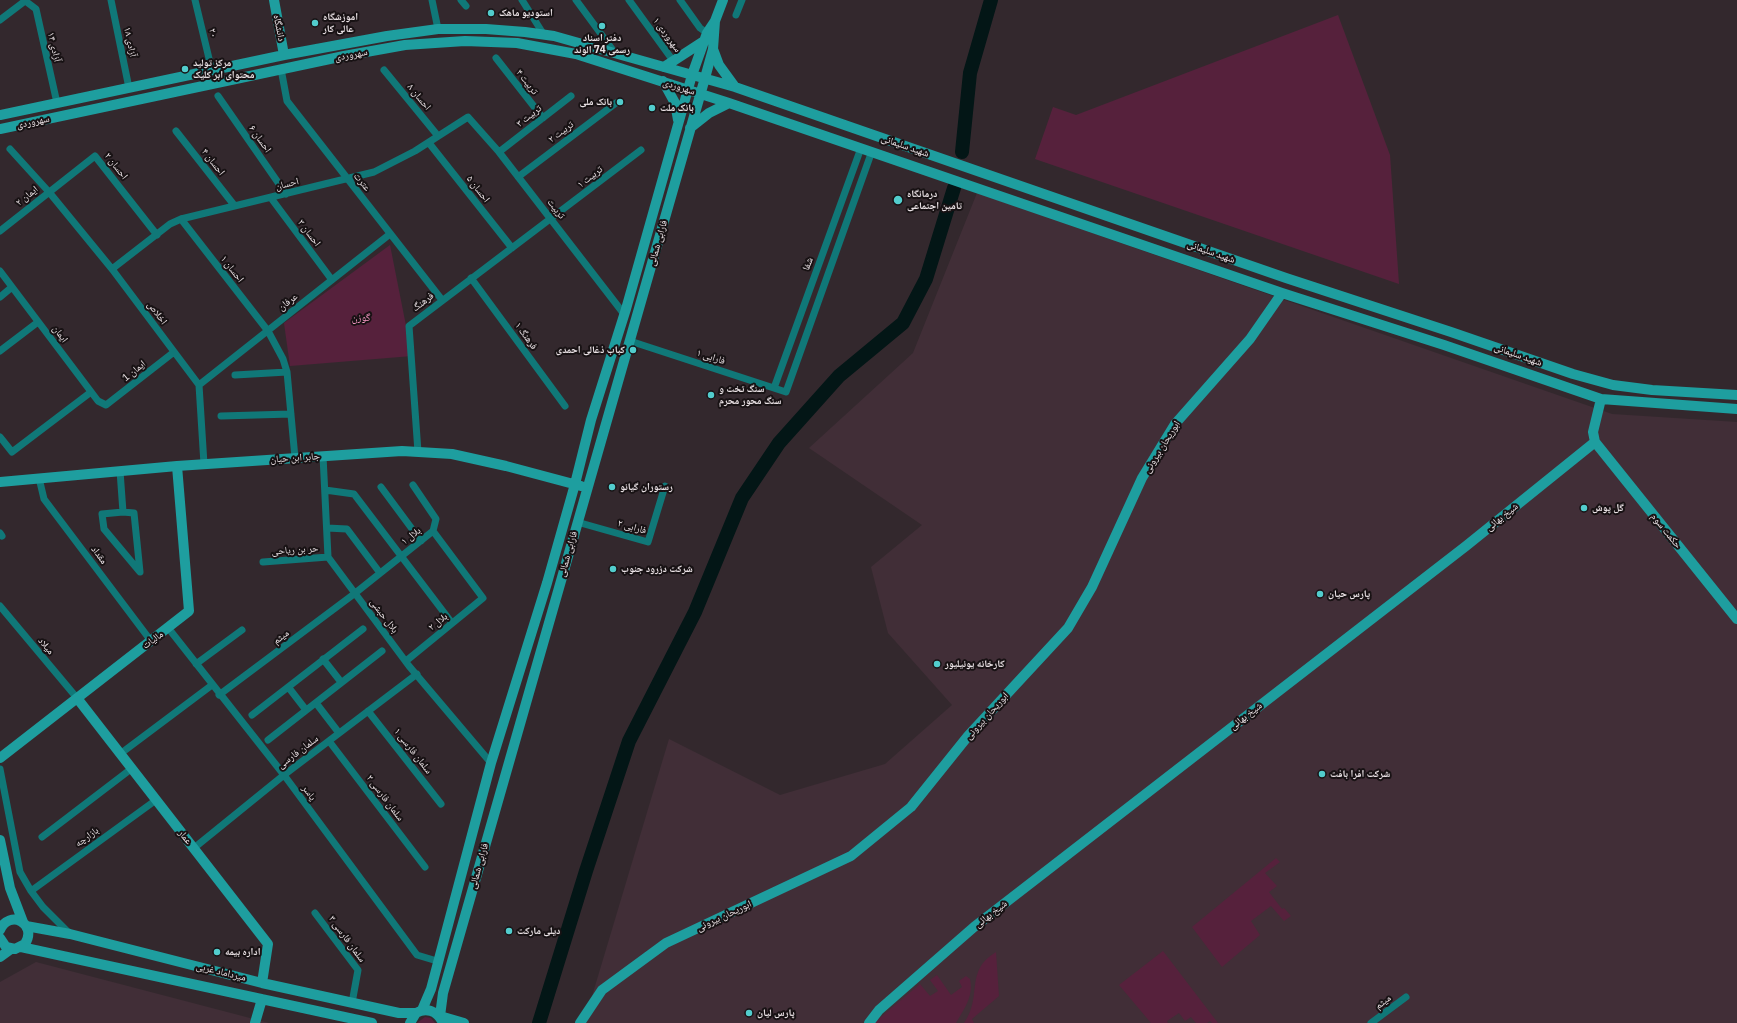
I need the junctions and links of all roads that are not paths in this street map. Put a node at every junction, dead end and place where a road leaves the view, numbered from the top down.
1 (25, 0) edge
2 (111, 0) edge
3 (195, 0) edge
4 (274, 0) edge
5 (432, 0) edge
6 (522, 0) edge
7 (576, 0) edge
8 (629, 0) edge
9 (680, 0) edge
10 (723, 0) edge
11 (742, 0) edge
12 (736, 15) dead end
13 (0, 20) edge
14 (715, 21) junction
15 (438, 29) junction
16 (544, 35) junction
17 (705, 37) junction
18 (713, 49) junction
19 (615, 54) junction
20 (284, 55) junction
21 (496, 58) dead end
22 (674, 62) junction
23 (664, 67) junction
24 (281, 69) junction
25 (384, 70) dead end
26 (212, 71) junction
27 (692, 75) junction
28 (705, 78) junction
29 (663, 82) junction
30 (735, 87) junction
31 (129, 88) junction
32 (688, 90) junction
33 (701, 93) junction
34 (218, 96) dead end
35 (571, 96) dead end
36 (616, 102) dead end
37 (57, 103) junction
38 (729, 103) junction
39 (0, 115) edge
40 (468, 117) joint
41 (543, 118) junction
42 (690, 128) junction
43 (0, 129) edge
44 (677, 129) junction
45 (176, 131) dead end
46 (438, 136) junction
47 (687, 138) junction
48 (429, 143) junction
49 (861, 148) junction
50 (10, 149) dead end
51 (641, 150) dead end
52 (872, 151) junction
53 (499, 152) junction
54 (855, 164) junction
55 (866, 168) junction
56 (518, 177) junction
57 (346, 179) junction
58 (49, 192) junction
59 (286, 194) junction
60 (271, 198) junction
61 (234, 205) junction
62 (181, 219) junction
63 (551, 219) junction
64 (0, 231) edge
65 (390, 234) junction
66 (157, 235) junction
67 (829, 237) junction
68 (840, 241) junction
69 (512, 248) junction
70 (112, 270) junction
71 (0, 271) edge
72 (471, 278) junction
73 (332, 280) junction
74 (12, 287) junction
75 (1282, 294) junction
76 (0, 297) edge
77 (442, 300) junction
78 (624, 314) junction
79 (38, 322) junction
80 (268, 331) junction
81 (630, 341) junction
82 (0, 351) edge
83 (174, 352) junction
84 (287, 372) junction
85 (235, 375) dead end
86 (199, 385) junction
87 (774, 388) junction
88 (91, 392) junction
89 (1737, 395) edge
90 (1601, 399) junction
91 (106, 405) joint
92 (565, 406) dead end
93 (1737, 409) edge
94 (291, 414) junction
95 (221, 416) dead end
96 (0, 437) edge
97 (1596, 442) junction
98 (418, 452) junction
99 (324, 456) junction
100 (295, 458) junction
101 (204, 464) junction
102 (177, 466) junction
103 (120, 471) junction
104 (39, 478) junction
105 (0, 482) edge
106 (575, 484) junction
107 (413, 485) dead end
108 (665, 486) dead end
109 (381, 487) dead end
110 (587, 488) junction
111 (325, 490) junction
112 (123, 512) junction
113 (577, 522) junction
114 (327, 528) junction
115 (432, 532) junction
116 (421, 540) junction
117 (400, 557) junction
118 (328, 558) junction
119 (263, 562) dead end
120 (380, 573) junction
121 (354, 594) junction
122 (483, 598) joint
123 (0, 606) edge
124 (1737, 619) edge
125 (452, 623) junction
126 (169, 628) junction
127 (363, 628) dead end
128 (242, 630) dead end
129 (151, 641) junction
130 (382, 651) dead end
131 (323, 659) junction
132 (406, 661) junction
133 (196, 664) junction
134 (417, 674) junction
135 (341, 682) junction
136 (212, 685) junction
137 (289, 688) junction
138 (220, 695) junction
139 (76, 698) junction
140 (316, 703) junction
141 (306, 710) junction
142 (368, 711) junction
143 (252, 715) dead end
144 (339, 733) junction
145 (268, 740) dead end
146 (329, 741) junction
147 (120, 754) junction
148 (0, 758) edge
149 (491, 763) junction
150 (0, 769) edge
151 (131, 769) junction
152 (284, 775) junction
153 (156, 800) junction
154 (441, 804) dead end
155 (42, 837) dead end
156 (0, 840) edge
157 (194, 848) junction
158 (425, 867) dead end
159 (31, 891) junction
160 (315, 913) dead end
161 (25, 924) junction
162 (0, 926) edge
163 (70, 934) junction
164 (0, 938) edge
165 (16, 948) junction
166 (0, 957) edge
167 (437, 961) junction
168 (262, 983) junction
169 (1406, 997) dead end
170 (262, 999) junction
171 (352, 1003) junction
172 (419, 1012) junction
173 (441, 1020) edge
174 (255, 1023) edge
175 (372, 1023) edge
176 (410, 1023) edge
177 (464, 1023) edge
178 (580, 1023) edge
179 (868, 1023) edge
180 (1371, 1023) edge

1 - 13 street
1 - 37 street, آزادی ۱۴
2 - 31 street, آزادی ۱۸
3 - 26 street, ۲۰
4 - 20 street, دانشگاه
5 - 15 street
6 - 16 street
7 - 19 street
8 - 22 street, سهروردی ۱
9 - 17 street
10 - 14 street
11 - 12 street
14 - 17 street
14 - 18 street
15 - 16 street, سهروردی
15 - 20 street, سهروردی
16 - 19 street, سهروردی
17 - 22 street
17 - 27 street
18 - 28 street
18 - 30 street
19 - 23 street, سهروردی
20 - 26 street, سهروردی
21 - 41 street, تربیت ۴
22 - 23 street
23 - 27 street, سهروردی
24 - 29 street, سهروردی
24 - 43 street, سهروردی
24 - 57 street, عترت
25 - 46 street, احسان ۸
26 - 31 street, سهروردی
27 - 28 street, شهید سلیمانی
27 - 32 street, فارابی شمالی
28 - 30 street, شهید سلیمانی
28 - 33 street, فارابی شمالی
29 - 32 street, سهروردی
29 - 44 street
30 - 89 street, شهید سلیمانی
31 - 37 street, سهروردی
32 - 33 street, سهروردی
32 - 44 street, فارابی شمالی
33 - 38 street, شهید سلیمانی
33 - 42 street, فارابی شمالی
34 - 59 street, احسان ۶
35 - 41 street, تربیت ۳
36 - 56 street, تربیت ۲
37 - 39 street, سهروردی
38 - 42 street
38 - 49 street, شهید سلیمانی
40 - 46 street, احسان
40 - 53 street, تربیت
41 - 53 street, تربیت ۳
42 - 47 street, فارابی شمالی
44 - 47 street
44 - 78 street, فارابی شمالی
45 - 61 street, احسان ۴
46 - 48 street, احسان
47 - 81 street, فارابی شمالی
48 - 57 street, احسان
48 - 69 street, احسان ۵
49 - 52 street, شهید سلیمانی
49 - 54 street, شفا
50 - 58 street, اخلاص
51 - 63 street, تربیت ۱
52 - 55 street
52 - 75 street, شهید سلیمانی
53 - 56 street, تربیت
54 - 55 street
54 - 67 street, شفا
55 - 68 street
56 - 63 street, تربیت
57 - 59 street, احسان
57 - 65 street, عترت
58 - 64 street, ایمان ۲
58 - 66 street, احسان ۲
58 - 70 street, اخلاص
59 - 60 street, احسان
60 - 61 street, احسان
60 - 73 street, احسان ۳
61 - 62 street, احسان
62 - 66 street, احسان
62 - 80 street, احسان ۱
63 - 69 street, فرهنگ
63 - 78 street, تربیت
65 - 73 street, عرفان
65 - 77 street, عترت
66 - 70 street, احسان
67 - 68 street
67 - 87 street, شفا
68 - 87 street, فارابی ۱
69 - 72 street, فرهنگ
70 - 83 street, اخلاص
71 - 74 street, ایمان
72 - 77 street, فرهنگ
72 - 92 street, فرهنگ ۱
73 - 80 street, عرفان
74 - 76 street
74 - 79 street, ایمان
75 - 90 street, شهید سلیمانی
75 - 178 street, ابوریحان بیرونی
77 - 98 street, فرهنگ
78 - 106 street, فارابی شمالی
79 - 82 street
79 - 88 street, ایمان
80 - 84 street, احسان ۱
80 - 86 street, عرفان
81 - 87 street, فارابی ۱
81 - 110 street, فارابی شمالی
83 - 86 street, اخلاص
83 - 91 street, ایمان 1
84 - 85 street
84 - 94 street, احسان ۱
86 - 101 street
88 - 91 street, ایمان
88 - 96 street
90 - 93 street, شهید سلیمانی
90 - 97 street
94 - 95 street
94 - 100 street, احسان ۱
97 - 124 street, حکمت سوم
97 - 179 street, شیخ بهائی
98 - 99 street, جابر ابن حیان
98 - 106 street, جابر ابن حیان
99 - 100 street, جابر ابن حیان
99 - 111 street
100 - 101 street, جابر ابن حیان
101 - 102 street, جابر ابن حیان
102 - 103 street, جابر ابن حیان
102 - 126 street, مالیات
103 - 104 street, جابر ابن حیان
103 - 112 street
104 - 105 street, جابر ابن حیان
104 - 129 street, مقداد
106 - 110 street, جابر ابن حیان
106 - 149 street, فارابی شمالی
107 - 115 street
108 - 113 street, فارابی ۲
109 - 116 street
110 - 113 street, فارابی شمالی
111 - 114 street
111 - 117 street
112 - 112 street
113 - 173 street, فارابی شمالی
114 - 118 street
114 - 120 street
115 - 116 street, بلال ۱
115 - 122 street, بلال ۱
116 - 117 street, بلال ۱
117 - 120 street, بلال ۱
117 - 125 street
118 - 119 street, حر بن ریاحی
118 - 121 street, بلال حبشی
120 - 121 street, بلال ۱
121 - 132 street, بلال حبشی
121 - 138 street, میثم
122 - 125 street, بلال ۲
123 - 139 street, میلاد
125 - 132 street, بلال ۲
126 - 129 street, مالیات
126 - 133 street, یاسر
127 - 131 street
128 - 133 street
129 - 139 street, مالیات
130 - 135 street
131 - 135 street
131 - 137 street
132 - 134 street, بلال حبشی
133 - 136 street, یاسر
134 - 142 street, سلمان فارسی
134 - 149 street, بلال حبشی
135 - 140 street
136 - 138 street, یاسر
136 - 147 street
137 - 141 street
137 - 143 street
138 - 152 street, یاسر
139 - 147 street, عمار
139 - 148 street, مالیات
140 - 141 street
140 - 144 street
141 - 145 street
142 - 144 street, سلمان فارسی
142 - 154 street, سلمان فارسی ۱
144 - 146 street, سلمان فارسی
146 - 152 street, سلمان فارسی
146 - 158 street, سلمان فارسی ۲
147 - 151 street, عمار
149 - 167 street, فارابی شمالی
150 - 159 street
151 - 153 street, عمار
151 - 155 street
152 - 157 street, سلمان فارسی
152 - 167 street, یاسر
153 - 157 street, عمار
153 - 159 street, بازارچه
156 - 161 street
157 - 168 street, عمار
159 - 163 street
160 - 171 street, سلمان فارسی ۳
161 - 162 street, میرداماد غربی
161 - 163 street, میرداماد غربی
161 - 165 street
163 - 168 street, میرداماد غربی
164 - 165 street
165 - 166 street
165 - 170 street, میرداماد غربی
167 - 172 street, فارابی شمالی
168 - 171 street, میرداماد غربی
169 - 180 street, میثم
170 - 174 street
170 - 175 street, میرداماد غربی
171 - 172 street, میرداماد غربی
172 - 173 street, میرداماد غربی
172 - 176 street, فارابی شمالی
173 - 177 street

